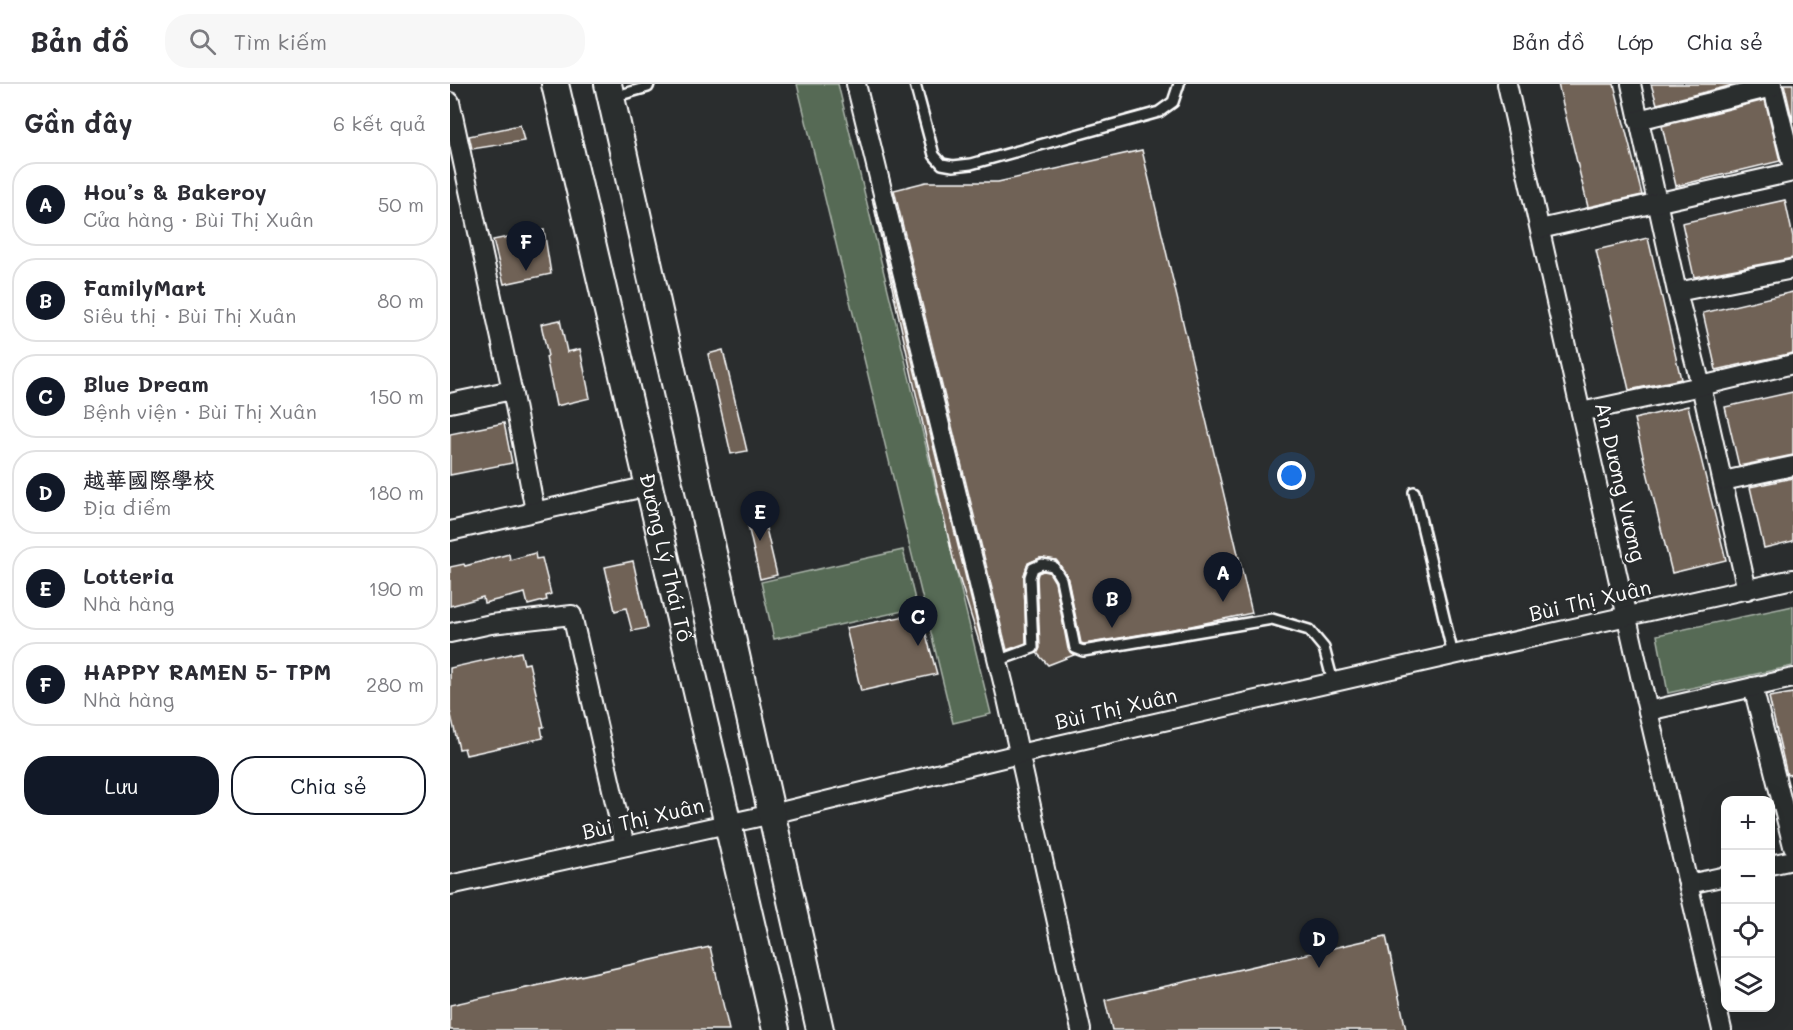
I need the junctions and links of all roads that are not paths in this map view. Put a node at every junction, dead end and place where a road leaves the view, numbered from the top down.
1 (555, 84) edge
2 (649, 84) edge
3 (856, 84) edge
4 (915, 84) edge
5 (1179, 84) edge
6 (1507, 84) edge
7 (1631, 84) edge
8 (1772, 86) edge
9 (609, 91) edge
10 (450, 102) edge
11 (1638, 120) junction
12 (1793, 170) edge
13 (1657, 203) junction
14 (1540, 230) junction
15 (1793, 269) edge
16 (1677, 292) junction
17 (1793, 364) edge
18 (1701, 386) junction
19 (512, 390) junction
20 (450, 403) edge
21 (1581, 412) junction
22 (1793, 466) edge
23 (1723, 481) junction
24 (649, 486) junction
25 (1414, 492) dead end
26 (536, 512) junction
27 (450, 531) edge
28 (1793, 579) edge
29 (1747, 590) junction
30 (1627, 615) junction
31 (450, 633) edge
32 (1453, 655) junction
33 (998, 661) junction
34 (1793, 678) edge
35 (1333, 682) junction
36 (1753, 687) junction
37 (1648, 711) junction
38 (1019, 754) junction
39 (772, 814) junction
40 (727, 823) junction
41 (625, 846) junction
42 (1793, 846) edge
43 (1793, 860) edge
44 (1775, 864) edge
45 (1721, 877) edge
46 (1689, 884) junction
47 (450, 885) edge
48 (776, 1030) edge
49 (820, 1030) edge
50 (1081, 1030) edge
51 (1722, 1030) edge

1 - 24 street, Đường Lý Thái Tổ
2 - 9 lane
3 - 33 street
4 - 5 lane
6 - 14 street, An Dương Vương
7 - 11 street
8 - 11 street
8 - 12 street
9 - 39 street
10 - 19 street
11 - 13 street
12 - 13 street
13 - 14 street
13 - 16 street
14 - 21 street, An Dương Vương
15 - 16 street
16 - 18 street
17 - 18 street
18 - 21 street
18 - 23 street
19 - 20 street
19 - 26 street
21 - 30 street, An Dương Vương
22 - 23 street
23 - 29 street
24 - 26 street
24 - 40 street, Đường Lý Thái Tổ
25 - 32 lane
26 - 27 street
28 - 29 street, Bùi Thị Xuân
29 - 30 street, Bùi Thị Xuân
30 - 32 street, Bùi Thị Xuân
30 - 37 street, An Dương Vương
31 - 41 street
32 - 35 street, Bùi Thị Xuân
33 - 35 lane
33 - 38 street
34 - 36 street
35 - 38 street, Bùi Thị Xuân
36 - 37 street
36 - 42 street
37 - 46 street, An Dương Vương
38 - 39 street, Bùi Thị Xuân
38 - 50 street
39 - 40 street, Bùi Thị Xuân
39 - 49 street
40 - 41 street, Bùi Thị Xuân
40 - 48 street, Đường Lý Thái Tổ
41 - 47 street, Bùi Thị Xuân
43 - 44 street
45 - 46 street
46 - 51 street, An Dương Vương

